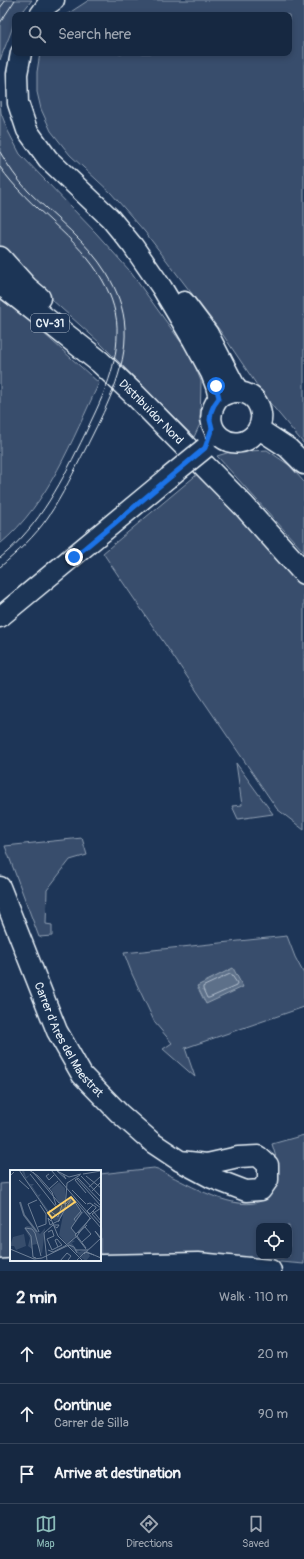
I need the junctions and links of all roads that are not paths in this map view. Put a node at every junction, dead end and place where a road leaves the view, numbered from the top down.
1 (54, 0) edge
2 (42, 12) edge
3 (20, 56) edge
4 (133, 246) junction
5 (0, 258) edge
6 (0, 283) edge
7 (100, 362) junction
8 (238, 392) junction
9 (219, 398) junction
10 (212, 428) junction
11 (258, 429) junction
12 (231, 442) junction
13 (205, 448) junction
14 (304, 464) edge
15 (304, 573) edge
16 (0, 617) edge
17 (0, 887) edge
18 (180, 1161) dead end
19 (0, 1271) edge
20 (270, 1271) edge

1 - 2 street
3 - 4 street
4 - 8 street
4 - 9 street
5 - 7 main road
6 - 7 main road, Distribuïdor Nord / CV-31
7 - 15 main road, Distribuïdor Nord / CV-31
8 - 9 street
8 - 11 street
9 - 10 street
10 - 12 street
10 - 13 street
11 - 12 street
11 - 14 street
12 - 13 street
13 - 16 street, bridge
17 - 18 street, Carrer d'Ares del Maestrat
19 - 20 main road

